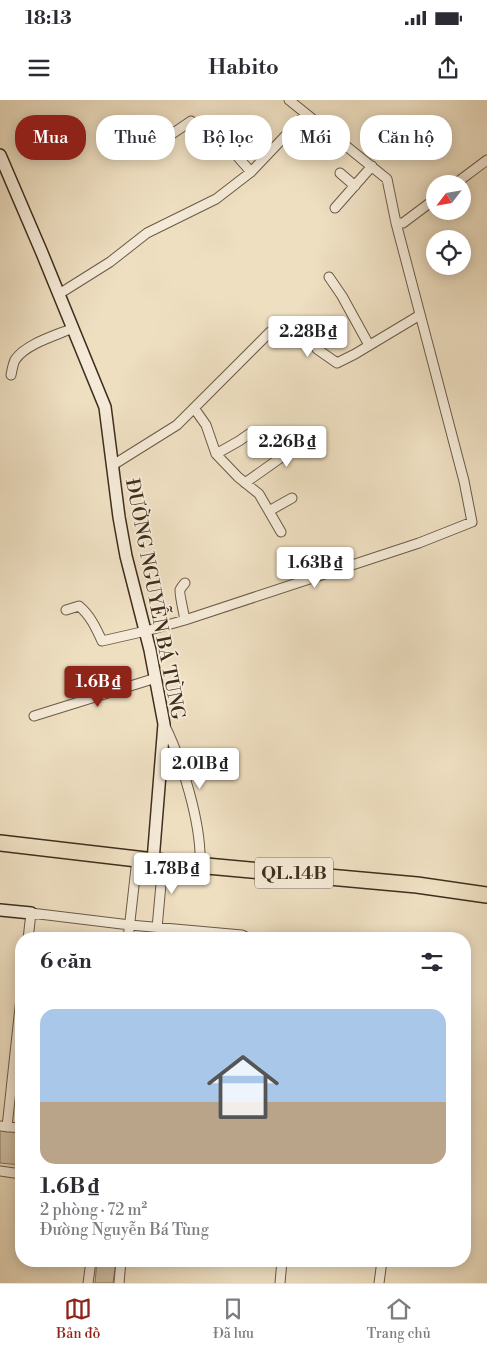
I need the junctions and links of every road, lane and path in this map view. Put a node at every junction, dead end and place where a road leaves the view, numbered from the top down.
1 (289, 100) edge
2 (306, 114) junction
3 (175, 132) edge
4 (0, 156) edge
5 (487, 160) edge
6 (372, 166) junction
7 (252, 172) junction
8 (340, 173) dead end
9 (467, 175) edge
10 (355, 186) junction
11 (426, 206) edge
12 (335, 208) dead end
13 (396, 223) junction
14 (329, 277) dead end
15 (59, 294) junction
16 (420, 315) junction
17 (73, 328) junction
18 (369, 345) junction
19 (11, 374) dead end
20 (194, 408) junction
21 (311, 432) dead end
22 (249, 434) dead end
23 (216, 454) junction
24 (113, 465) junction
25 (245, 483) junction
26 (292, 498) dead end
27 (270, 511) junction
28 (281, 532) dead end
29 (185, 583) dead end
30 (66, 610) dead end
31 (185, 620) junction
32 (146, 631) junction
33 (156, 678) junction
34 (34, 716) dead end
35 (164, 724) junction
36 (0, 843) edge
37 (151, 861) junction
38 (200, 865) junction
39 (487, 895) edge
40 (0, 910) edge
41 (30, 913) junction
42 (130, 925) junction
43 (157, 927) junction
44 (29, 932) edge
45 (129, 932) edge
46 (157, 932) edge
47 (210, 932) edge
48 (15, 1043) edge
49 (4, 1126) edge
50 (0, 1171) edge
51 (15, 1173) edge
52 (90, 1267) edge
53 (120, 1267) edge
54 (281, 1267) edge
55 (381, 1267) edge
56 (88, 1283) edge
57 (119, 1283) edge
58 (280, 1283) edge
59 (379, 1283) edge

1 - 2 street
2 - 6 street
2 - 7 street
3 - 7 street
4 - 15 main road, ĐƯỜNG NGUYỄN BÁ TÙNG
5 - 9 street
6 - 10 street
6 - 13 street
7 - 15 street
8 - 10 street
10 - 12 street
11 - 13 street
13 - 16 street
14 - 18 street
15 - 17 main road, ĐƯỜNG NGUYỄN BÁ TÙNG
16 - 18 street
16 - 31 street
17 - 19 street
17 - 24 main road, ĐƯỜNG NGUYỄN BÁ TÙNG
18 - 20 street
20 - 23 street
20 - 24 street
21 - 25 street
22 - 23 street
23 - 25 street
24 - 32 main road, ĐƯỜNG NGUYỄN BÁ TÙNG
25 - 27 street
26 - 27 street
27 - 28 street
29 - 31 street
30 - 32 street
31 - 32 street
32 - 33 main road, ĐƯỜNG NGUYỄN BÁ TÙNG
33 - 34 street
33 - 35 main road, ĐƯỜNG NGUYỄN BÁ TÙNG
35 - 37 main road, ĐƯỜNG NGUYỄN BÁ TÙNG
35 - 38 street
36 - 37 highway, QL.14B
37 - 38 highway, QL.14B
37 - 42 street
37 - 43 street
38 - 39 highway, QL.14B
40 - 41 main road
41 - 42 street
41 - 44 street
42 - 43 street
42 - 45 street
43 - 46 street
43 - 47 street
48 - 49 street
50 - 51 street
52 - 56 street
53 - 57 street
54 - 58 street
55 - 59 street

